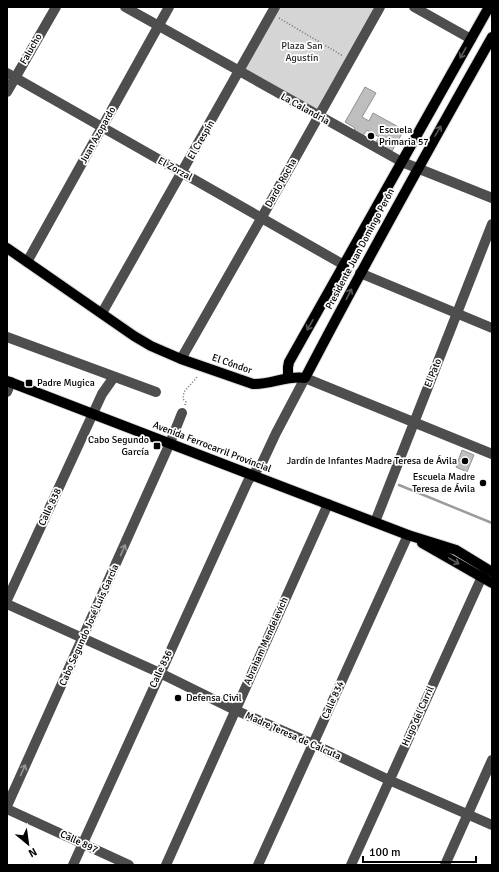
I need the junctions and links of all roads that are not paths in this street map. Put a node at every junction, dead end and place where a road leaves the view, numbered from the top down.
1 (56, 7) edge
2 (125, 7) edge
3 (169, 7) edge
4 (380, 7) edge
5 (414, 7) edge
6 (489, 7) edge
7 (273, 10) edge
8 (158, 26) junction
9 (492, 37) edge
10 (471, 39) junction
11 (239, 72) junction
12 (11, 76) edge
13 (7, 92) edge
14 (318, 116) junction
15 (102, 128) junction
16 (402, 162) junction
17 (417, 168) junction
18 (182, 173) junction
19 (492, 198) edge
20 (262, 218) junction
21 (492, 224) edge
22 (7, 248) edge
23 (27, 262) junction
24 (344, 264) junction
25 (360, 273) junction
26 (102, 314) junction
27 (457, 314) junction
28 (492, 328) edge
29 (7, 336) edge
30 (181, 359) junction
31 (114, 377) junction
32 (288, 378) junction
33 (305, 378) junction
34 (8, 385) edge
35 (156, 392) dead end
36 (93, 413) junction
37 (182, 413) road end
38 (414, 422) junction
39 (170, 443) junction
40 (492, 454) edge
41 (252, 475) junction
42 (328, 504) junction
43 (375, 522) junction
44 (408, 535) junction
45 (486, 572) edge
46 (492, 583) edge
47 (7, 600) edge
48 (7, 604) edge
49 (83, 638) junction
50 (160, 673) junction
51 (236, 710) junction
52 (313, 744) junction
53 (492, 760) edge
54 (390, 780) junction
55 (7, 806) edge
56 (7, 809) edge
57 (468, 813) junction
58 (492, 825) edge
59 (82, 844) junction
60 (73, 865) edge
61 (129, 865) edge
62 (166, 865) edge
63 (258, 865) edge
64 (351, 865) edge
65 (444, 865) edge

1 - 12 street, Falucho
2 - 8 street, La Calandria
3 - 8 street, Juan Azopardo
4 - 14 street, Dardo Rocha
5 - 10 street
6 - 10 main road, Presidente Juan Domingo Perón
7 - 11 street, El Crespín
8 - 11 street, La Calandria
8 - 15 street, Juan Azopardo
17 -> 9 main road, Presidente Juan Domingo Perón
10 -> 16 main road, Presidente Juan Domingo Perón
11 - 14 street, La Calandria
11 - 18 street, El Crespín
12 - 13 street, Falucho
12 - 15 street, El Zorzal
14 - 16 street, La Calandria
14 - 20 street, Dardo Rocha
15 - 18 street, El Zorzal
15 - 23 street, Juan Azopardo
16 - 17 street, La Calandria
16 - 24 main road, Presidente Juan Domingo Perón
17 - 19 street, La Calandria
17 - 25 main road, Presidente Juan Domingo Perón
18 - 20 street, El Zorzal
18 - 26 street, El Crespín
20 - 24 street, El Zorzal
20 - 30 street, Dardo Rocha
21 - 27 street, El Pato
22 - 23 main road, El Cóndor
23 - 26 main road, El Cóndor
24 -> 32 main road, Presidente Juan Domingo Perón
25 - 27 street
33 -> 25 main road, Presidente Juan Domingo Perón
26 - 30 main road, El Cóndor
27 - 28 street
27 - 38 street, El Pato
29 - 31 street
30 - 32 main road, El Cóndor
31 - 35 street
31 - 36 street, Calle 838
32 - 33 main road, El Cóndor
33 - 38 street, El Cóndor
33 - 41 street, Presidente Juan Domingo Perón
34 - 36 main road, Avenida Ferrocarril Provincial
36 - 39 main road, Avenida Ferrocarril Provincial
36 - 47 street, Calle 838
37 - 39 street, Cabo Segundo José Luis García
38 - 40 street, El Cóndor
38 - 43 street, El Pato
39 - 41 main road, Avenida Ferrocarril Provincial
49 -> 39 street, Cabo Segundo José Luis García
41 - 42 main road, Avenida Ferrocarril Provincial
41 - 50 street, Calle 836
42 - 43 main road, Avenida Ferrocarril Provincial
42 - 51 street, Abraham Mendelevich
43 - 44 main road, Avenida Ferrocarril Provincial
44 - 45 main road, Avenida Ferrocarril Provincial
44 - 52 street, Calle 834
45 - 46 main road, Avenida Ferrocarril Provincial
45 - 54 street, Hugo del Carril
48 - 49 street, Madre Teresa de Calcuta
49 - 50 street, Madre Teresa de Calcuta
55 -> 49 street, Cabo Segundo José Luis García
50 - 51 street, Madre Teresa de Calcuta
50 - 59 street, Calle 836
51 - 52 street, Madre Teresa de Calcuta
51 - 62 street, Abraham Mendelevich
52 - 54 street, Madre Teresa de Calcuta
52 - 63 street, Calle 834
53 - 57 street
54 - 57 street, Madre Teresa de Calcuta
54 - 64 street, Hugo del Carril
56 - 59 street, Calle 897
57 - 58 street, Madre Teresa de Calcuta
57 - 65 street
59 - 60 street, Calle 836
59 - 61 street, Calle 897

